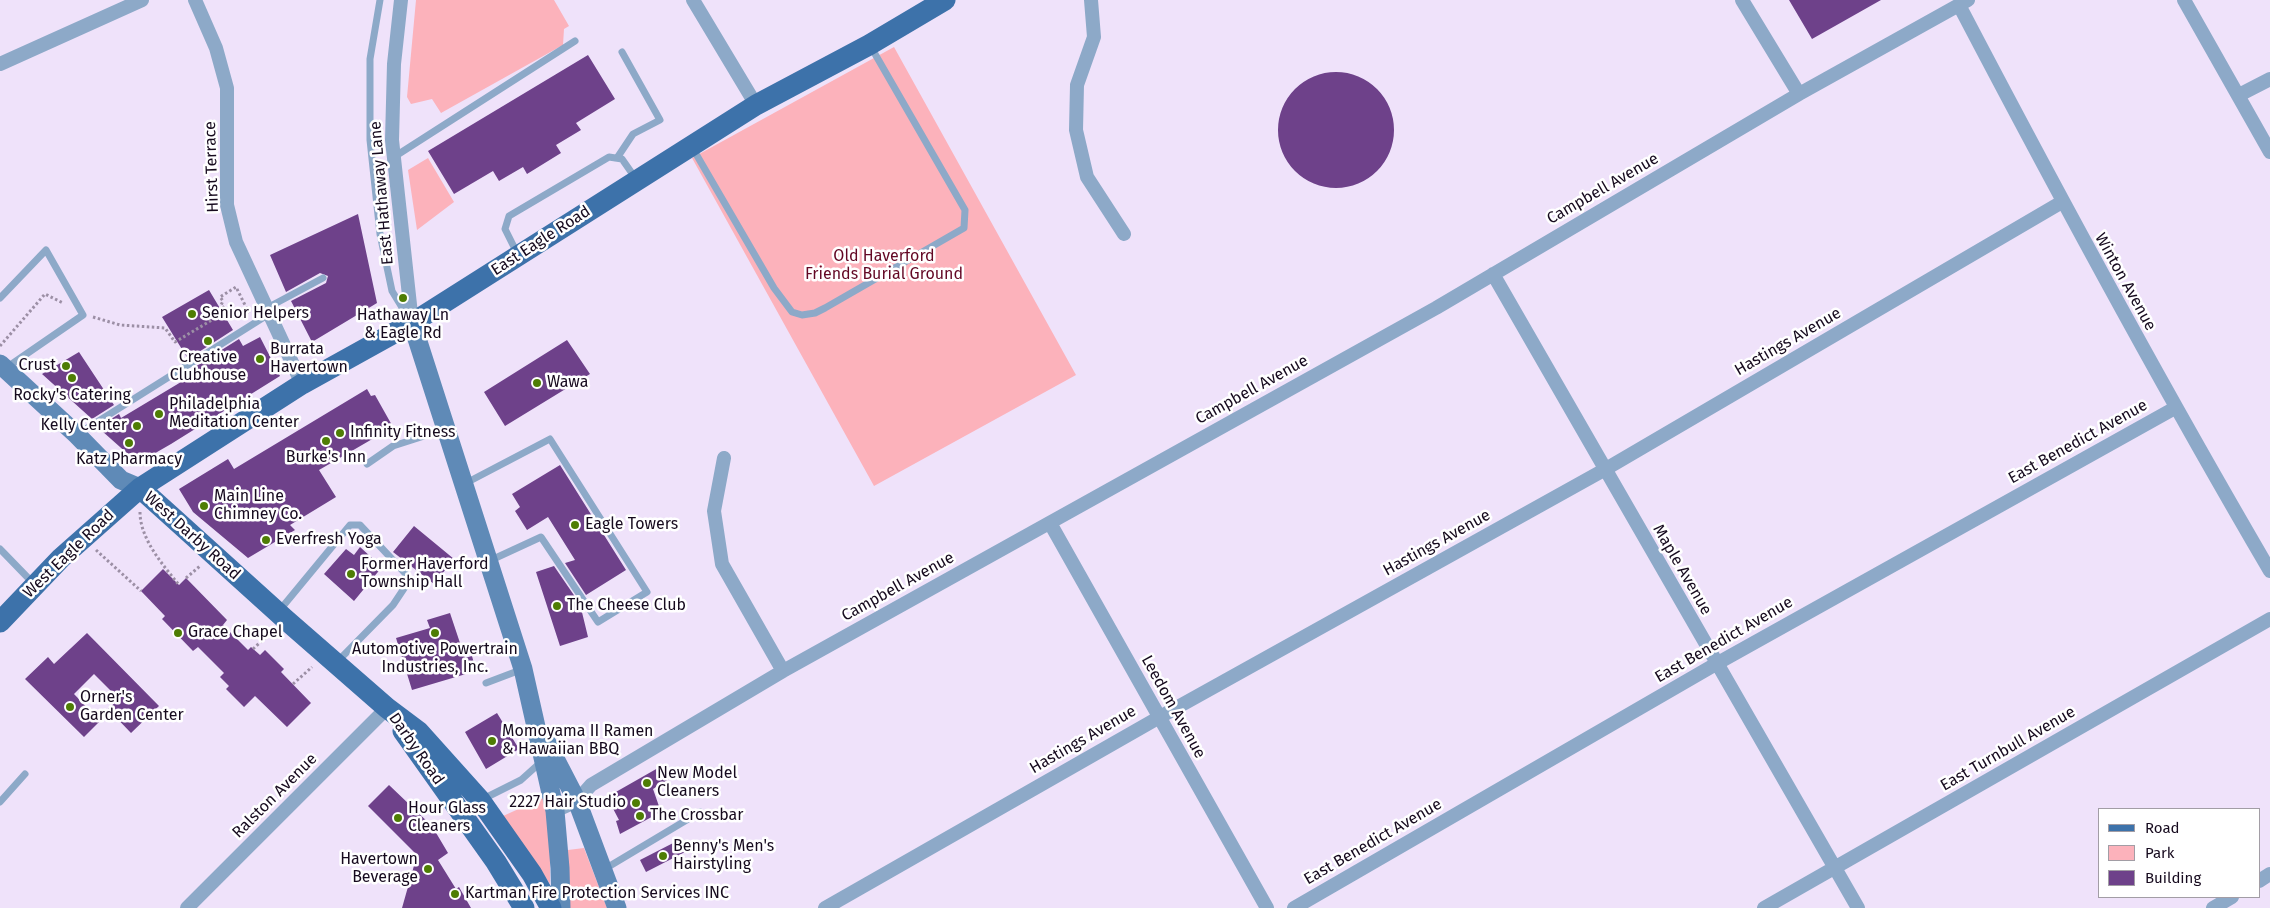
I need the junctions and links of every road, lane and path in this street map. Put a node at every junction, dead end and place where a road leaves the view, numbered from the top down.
1 (142, 0) edge
2 (195, 0) edge
3 (380, 0) edge
4 (401, 0) edge
5 (693, 0) edge
6 (945, 0) edge
7 (1091, 0) edge
8 (2184, 0) edge
9 (1746, 2) edge
10 (1963, 3) edge
11 (575, 41) dead end
12 (869, 45) junction
13 (622, 52) dead end
14 (0, 64) edge
15 (2270, 79) edge
16 (1800, 94) junction
17 (2239, 96) junction
18 (756, 105) junction
19 (691, 146) junction
20 (2270, 152) edge
21 (394, 157) junction
22 (617, 158) junction
23 (637, 180) junction
24 (2062, 202) junction
25 (1124, 234) dead end
26 (518, 256) junction
27 (1493, 274) junction
28 (323, 278) dead end
29 (0, 298) edge
30 (268, 311) junction
31 (81, 312) junction
32 (412, 323) junction
33 (254, 324) junction
34 (0, 346) edge
35 (4, 370) edge
36 (302, 384) junction
37 (2174, 408) junction
38 (446, 429) junction
39 (77, 434) junction
40 (724, 458) dead end
41 (367, 464) dead end
42 (1604, 470) junction
43 (464, 484) junction
44 (140, 488) junction
45 (1050, 523) junction
46 (84, 537) junction
47 (0, 549) edge
48 (488, 561) junction
49 (2270, 571) edge
50 (35, 585) junction
51 (179, 585) dead end
52 (141, 592) dead end
53 (281, 615) junction
54 (1, 619) edge
55 (2270, 619) edge
56 (253, 649) dead end
57 (330, 657) junction
58 (1716, 664) junction
59 (523, 669) junction
60 (783, 671) junction
61 (486, 683) dead end
62 (293, 684) dead end
63 (387, 708) junction
64 (1158, 718) junction
65 (537, 724) junction
66 (544, 760) junction
67 (25, 774) dead end
68 (480, 800) junction
69 (576, 801) junction
70 (0, 802) edge
71 (555, 810) junction
72 (700, 812) dead end
73 (1835, 868) junction
74 (603, 870) junction
75 (2230, 898) edge
76 (187, 908) edge
77 (524, 908) edge
78 (551, 908) edge
79 (561, 908) edge
80 (618, 908) edge
81 (825, 908) edge
82 (1266, 908) edge
83 (1294, 908) edge
84 (1764, 908) edge
85 (1858, 908) edge
86 (2213, 908) edge

1 - 14 street
2 - 30 street, Hirst Terrace
3 - 32 lane
4 - 21 street, East Hathaway Lane
5 - 18 street
6 - 12 main road, East Eagle Road
7 - 25 street
8 - 17 street
9 - 16 street
10 - 16 street, Campbell Avenue
10 - 24 street, Winton Avenue
11 - 21 lane
12 - 18 main road, East Eagle Road
12 - 19 lane
13 - 22 lane
15 - 17 street
16 - 27 street, Campbell Avenue
17 - 20 street
18 - 19 main road, East Eagle Road
19 - 23 main road, East Eagle Road
21 - 32 street, East Hathaway Lane
22 - 23 lane
22 - 26 lane
23 - 26 main road, East Eagle Road
24 - 37 street, Winton Avenue
24 - 42 street, Hastings Avenue
26 - 32 main road, East Eagle Road
27 - 42 street, Maple Avenue
27 - 45 street, Campbell Avenue
28 - 30 lane
29 - 31 lane
30 - 33 lane
30 - 36 street, Hirst Terrace
31 - 33 path
31 - 34 path
31 - 35 lane
32 - 36 main road, East Eagle Road
32 - 38 street
33 - 39 lane
35 - 39 street, West Darby Road
36 - 44 main road, East Eagle Road
37 - 49 street, Winton Avenue
37 - 58 street, East Benedict Avenue
38 - 41 lane
38 - 43 street
39 - 44 street, West Darby Road
40 - 60 street
42 - 58 street, Maple Avenue
42 - 64 street, Hastings Avenue
43 - 48 street
43 - 48 lane
44 - 46 main road, West Eagle Road
44 - 51 path
44 - 53 main road, West Darby Road
45 - 60 street, Campbell Avenue
45 - 64 street, Leedom Avenue
46 - 50 main road, West Eagle Road
46 - 52 path
47 - 50 lane
48 - 59 street
50 - 54 main road, West Eagle Road
53 - 56 path
53 - 57 main road, West Darby Road
53 - 57 lane
55 - 73 street, East Turnbull Avenue
57 - 62 path
57 - 63 main road, West Darby Road
58 - 73 street, Maple Avenue
58 - 83 street, East Benedict Avenue
59 - 61 lane
59 - 65 street
60 - 69 street, Campbell Avenue
63 - 68 main road, Darby Road
63 - 76 street, Ralston Avenue
63 - 77 main road, Darby Road
64 - 81 street, Hastings Avenue
64 - 82 street, Leedom Avenue
65 - 66 street
65 - 69 street
66 - 68 lane
66 - 71 street
67 - 70 lane
68 - 78 main road, Darby Road
69 - 71 street, Campbell Avenue
69 - 74 street
71 - 79 street
72 - 74 lane
73 - 84 street, East Turnbull Avenue
73 - 85 street, Maple Avenue
74 - 80 street
75 - 86 street

